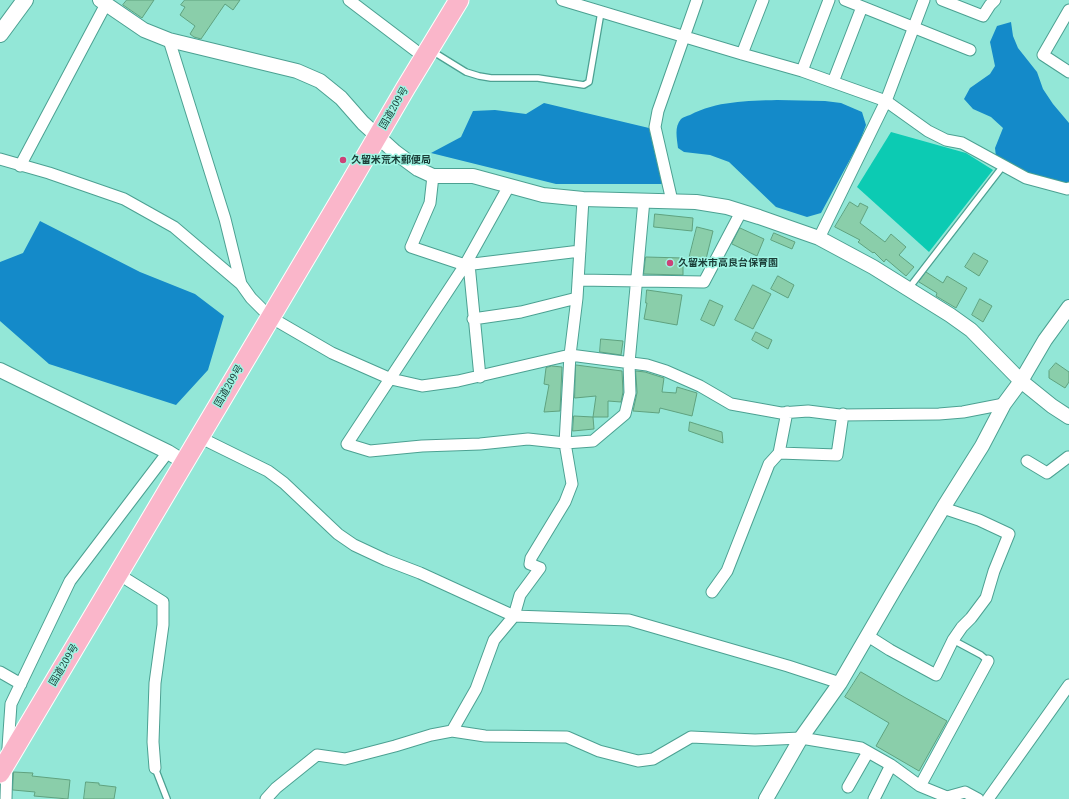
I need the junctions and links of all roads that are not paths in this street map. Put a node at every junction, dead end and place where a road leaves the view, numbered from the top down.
1 (25, 0) edge
2 (349, 0) edge
3 (459, 0) edge
4 (562, 0) edge
5 (697, 0) edge
6 (763, 0) edge
7 (829, 0) edge
8 (845, 0) edge
9 (924, 0) edge
10 (942, 0) edge
11 (995, 0) edge
12 (103, 2) edge
13 (864, 3) edge
14 (1069, 10) edge
15 (601, 12) junction
16 (914, 27) junction
17 (0, 34) edge
18 (685, 36) junction
19 (169, 40) junction
20 (970, 50) dead end
21 (427, 53) junction
22 (742, 54) junction
23 (802, 71) junction
24 (1069, 72) edge
25 (833, 82) junction
26 (886, 101) junction
27 (378, 136) junction
28 (0, 159) edge
29 (20, 166) junction
30 (1002, 166) junction
31 (433, 176) junction
32 (509, 186) junction
33 (1069, 188) edge
34 (583, 199) junction
35 (644, 200) junction
36 (672, 201) junction
37 (741, 212) junction
38 (819, 238) junction
39 (580, 251) junction
40 (467, 265) junction
41 (578, 280) junction
42 (636, 282) junction
43 (241, 284) junction
44 (908, 290) junction
45 (577, 298) junction
46 (1069, 307) edge
47 (270, 317) junction
48 (473, 319) junction
49 (570, 355) junction
50 (629, 363) junction
51 (0, 370) edge
52 (480, 377) junction
53 (391, 379) junction
54 (1021, 381) junction
55 (1004, 404) junction
56 (787, 412) junction
57 (843, 414) junction
58 (1069, 417) edge
59 (199, 437) junction
60 (565, 443) junction
61 (168, 452) junction
62 (779, 453) junction
63 (1069, 457) edge
64 (1027, 461) dead end
65 (184, 462) junction
66 (943, 508) junction
67 (118, 574) junction
68 (712, 592) dead end
69 (514, 616) junction
70 (868, 636) junction
71 (953, 640) junction
72 (988, 661) joint
73 (0, 672) edge
74 (840, 683) junction
75 (21, 684) junction
76 (1069, 685) edge
77 (452, 731) junction
78 (801, 738) junction
79 (868, 752) junction
80 (891, 765) junction
81 (3, 768) edge
82 (155, 768) joint
83 (920, 786) junction
84 (848, 787) dead end
85 (6, 799) edge
86 (167, 799) edge
87 (266, 799) edge
88 (766, 799) edge
89 (874, 799) edge
90 (978, 799) edge
91 (988, 799) edge

1 - 17 main road
2 - 21 street
3 - 21 highway, 国道209号
4 - 15 street
5 - 18 street
6 - 22 street
7 - 23 street
8 - 13 street
9 - 16 street
10 - 11 street
12 - 19 street
12 - 29 street
13 - 16 street
13 - 25 street
14 - 24 street
15 - 18 street
15 - 21 lane
16 - 20 street
16 - 26 street
18 - 22 street
18 - 36 street
19 - 27 street
19 - 43 street
21 - 27 highway, 国道209号
22 - 23 street
23 - 25 street
25 - 26 street
26 - 30 street
26 - 38 street
27 - 31 street
27 - 47 highway, 国道209号
28 - 29 street
29 - 43 street
30 - 33 street
30 - 44 lane
31 - 32 street
31 - 40 street
32 - 34 street
32 - 40 street
34 - 35 street
34 - 39 street
35 - 36 street
35 - 42 street
36 - 37 street
37 - 38 street
37 - 42 street
38 - 44 street
39 - 40 street
39 - 41 street
40 - 48 street
40 - 53 street
41 - 42 street
41 - 45 street
42 - 50 street
43 - 47 street
44 - 54 street
45 - 48 street
45 - 49 street
46 - 54 street
47 - 53 street
47 - 59 highway, 国道209号
48 - 52 street
49 - 50 street
49 - 52 street
49 - 60 street
50 - 56 street
50 - 60 street
51 - 61 street
52 - 53 street
53 - 60 street
54 - 55 street
54 - 58 street
55 - 57 street
55 - 66 street
56 - 57 street
56 - 62 street
57 - 62 street
59 - 65 highway, 国道209号
59 - 69 street
60 - 69 street
61 - 65 street
61 - 75 street
62 - 68 street
63 - 64 street
65 - 67 highway, 国道209号
66 - 70 street
66 - 71 street
67 - 81 highway, 国道209号
67 - 82 street
69 - 74 street
69 - 77 street
70 - 71 street
70 - 74 street
71 - 72 lane
72 - 83 street
73 - 75 street
74 - 78 street
75 - 81 street
76 - 91 street
77 - 78 street
77 - 87 street
78 - 79 street
78 - 88 street
79 - 80 street
79 - 84 street
80 - 83 street
80 - 89 street
81 - 85 street
82 - 86 lane
83 - 90 street

